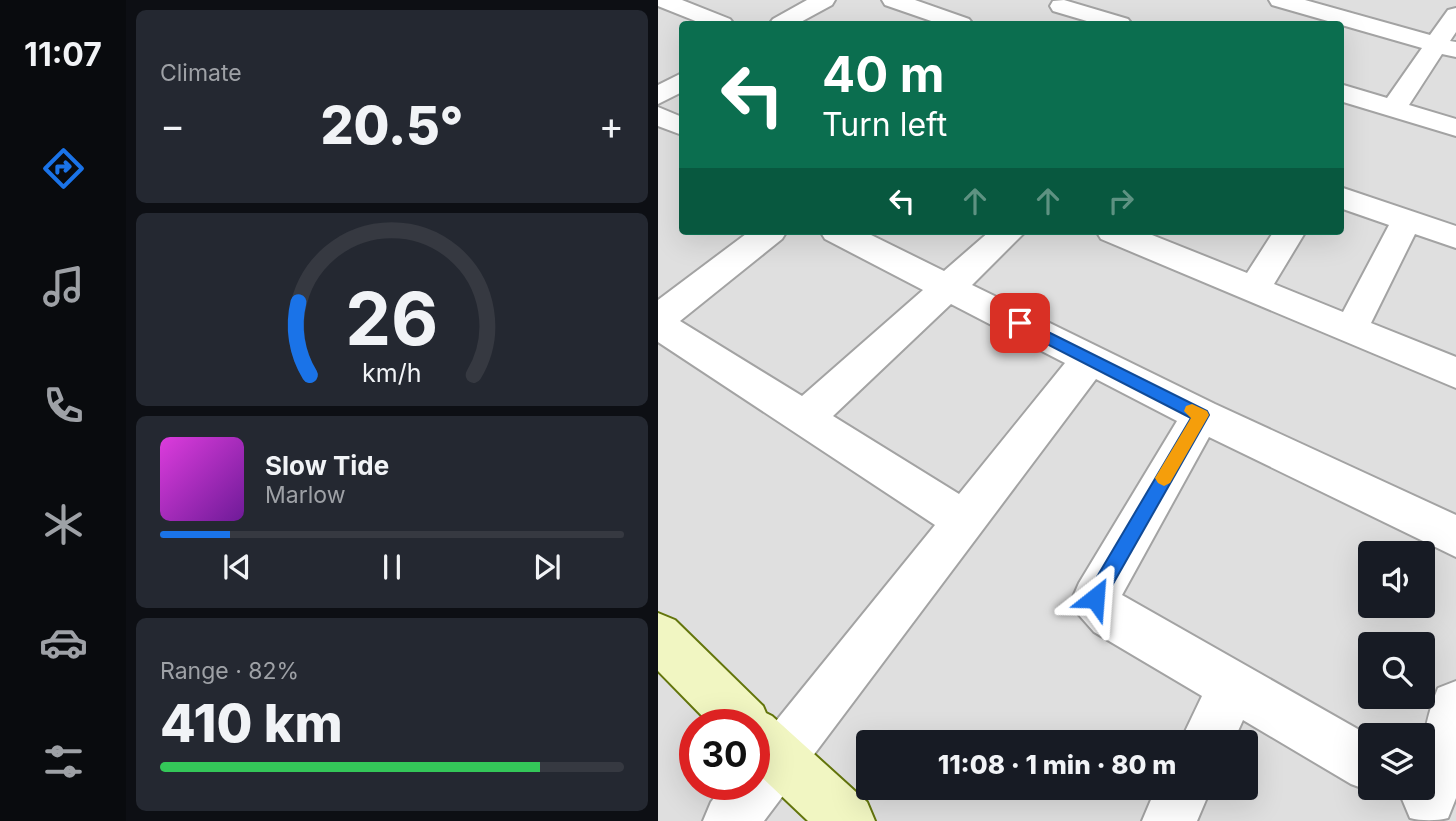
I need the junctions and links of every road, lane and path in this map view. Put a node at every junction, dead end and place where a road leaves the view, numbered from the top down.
1 (662, 0) edge
2 (824, 0) edge
3 (893, 0) edge
4 (1280, 0) edge
5 (922, 4) edge
6 (1059, 8) edge
7 (1456, 15) edge
8 (714, 21) edge
9 (786, 21) edge
10 (895, 21) edge
11 (955, 21) edge
12 (1109, 21) edge
13 (1357, 23) junction
14 (1344, 39) edge
15 (1445, 47) edge
16 (679, 84) edge
17 (1344, 93) edge
18 (658, 96) edge
19 (1392, 108) junction
20 (658, 115) edge
21 (679, 126) edge
22 (1456, 128) edge
23 (1344, 198) edge
24 (1407, 220) junction
25 (764, 235) edge
26 (844, 235) edge
27 (1006, 235) edge
28 (1122, 235) edge
29 (1288, 235) edge
30 (1456, 237) edge
31 (949, 287) junction
32 (672, 290) edge
33 (1254, 290) junction
34 (658, 322) edge
35 (1351, 329) junction
36 (1090, 359) junction
37 (1456, 373) edge
38 (1201, 415) junction
39 (804, 418) junction
40 (963, 520) junction
41 (1456, 537) edge
42 (658, 637) edge
43 (1233, 686) junction
44 (1456, 706) edge
45 (730, 709) edge
46 (770, 726) edge
47 (1212, 730) edge
48 (770, 748) edge
49 (1358, 758) edge
50 (737, 800) edge
51 (1178, 800) edge
52 (1431, 801) edge
53 (730, 821) edge
54 (848, 821) edge
55 (1168, 821) edge

1 - 8 street
2 - 9 street
3 - 5 street
4 - 13 street
5 - 10 street
5 - 11 street
6 - 12 street
7 - 15 street
13 - 14 street
13 - 15 street
15 - 19 street
16 - 18 street
17 - 19 street
19 - 22 street
20 - 21 street
23 - 24 street
24 - 30 street
24 - 35 street
25 - 32 street
26 - 31 street
27 - 31 street
28 - 33 street
29 - 33 street
31 - 36 street
31 - 39 street
32 - 34 street
33 - 35 street
34 - 39 street
35 - 37 street
36 - 38 street
36 - 40 street
38 - 41 street
38 - 43 street
39 - 40 street
40 - 46 street
42 - 45 street
43 - 47 street
43 - 49 street
44 - 52 street
48 - 54 street
50 - 53 street
51 - 55 street

